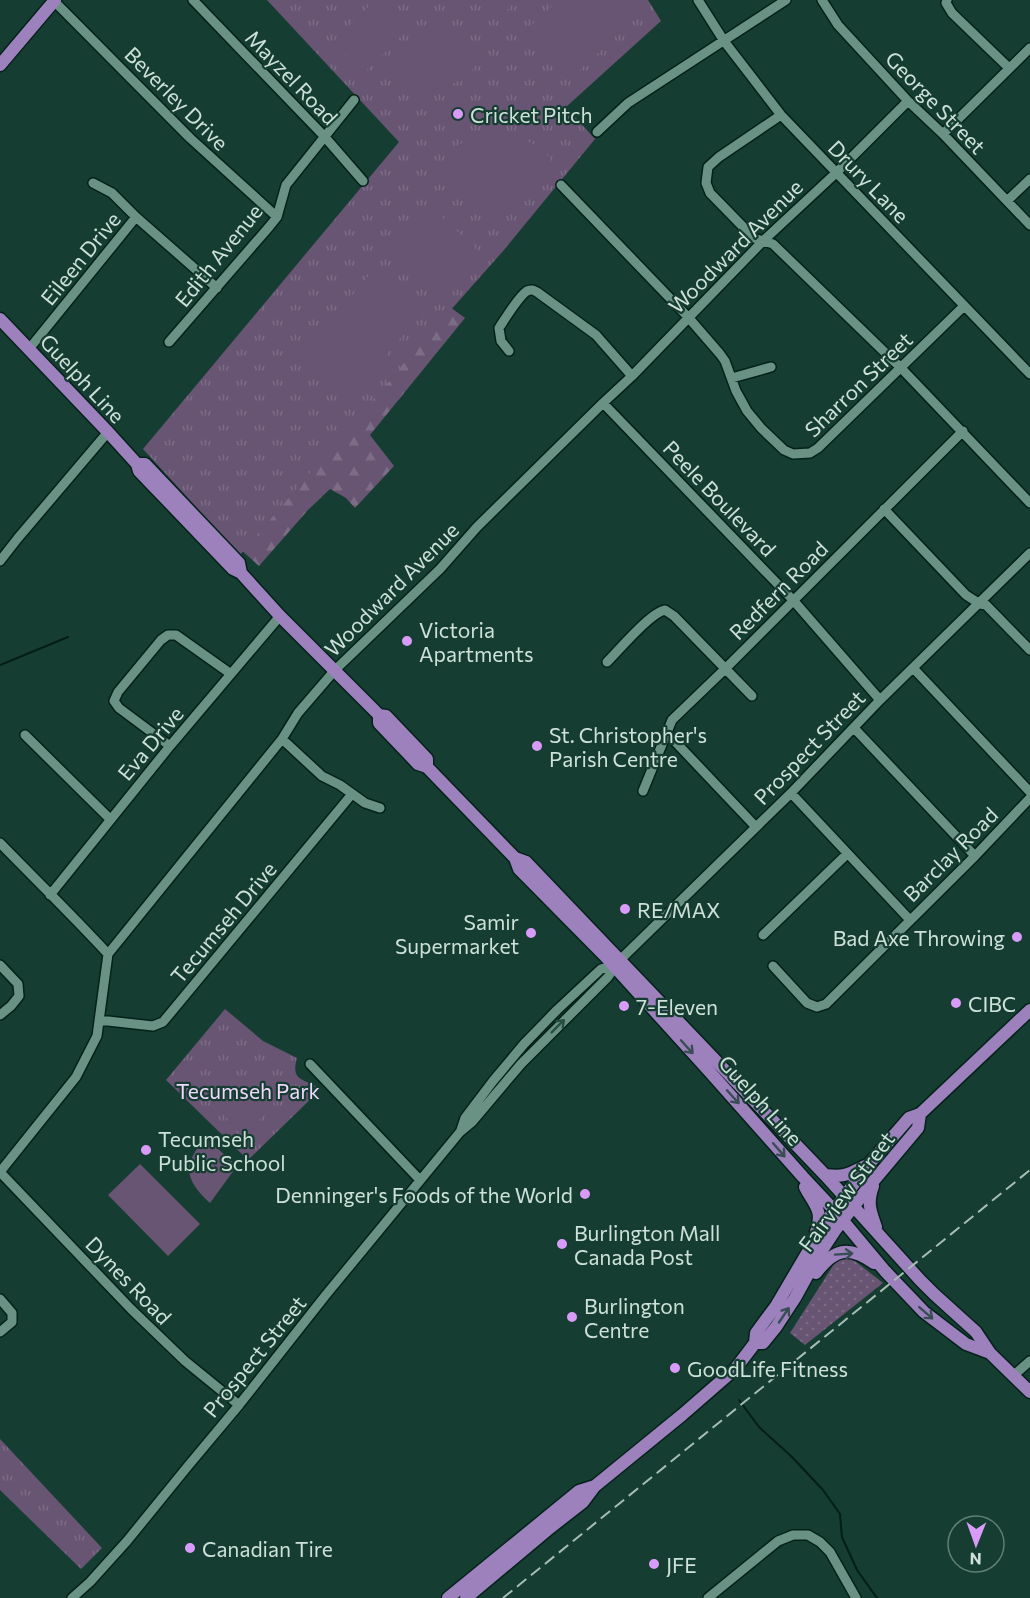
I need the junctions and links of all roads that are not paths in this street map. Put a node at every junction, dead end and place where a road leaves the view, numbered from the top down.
1 (193, 0) edge
2 (698, 0) edge
3 (786, 0) edge
4 (822, 0) edge
5 (947, 0) edge
6 (55, 1) edge
7 (724, 40) junction
8 (1030, 48) edge
9 (0, 65) edge
10 (1009, 68) junction
11 (354, 100) dead end
12 (908, 100) junction
13 (781, 115) junction
14 (597, 132) dead end
15 (943, 134) junction
16 (324, 136) junction
17 (836, 173) junction
18 (1030, 179) edge
19 (363, 181) dead end
20 (93, 183) dead end
21 (561, 184) dead end
22 (1007, 201) junction
23 (136, 217) junction
24 (277, 217) junction
25 (1030, 225) edge
26 (764, 240) junction
27 (218, 288) junction
28 (964, 306) junction
29 (688, 317) junction
30 (0, 319) edge
31 (169, 342) dead end
32 (29, 349) junction
33 (509, 351) dead end
34 (771, 367) dead end
35 (901, 368) junction
36 (1030, 374) edge
37 (632, 376) junction
38 (732, 378) junction
39 (603, 403) junction
40 (963, 431) junction
41 (108, 432) junction
42 (1030, 503) edge
43 (884, 509) junction
44 (1030, 553) edge
45 (0, 561) edge
46 (794, 600) junction
47 (980, 604) junction
48 (280, 616) junction
49 (1030, 650) edge
50 (607, 662) dead end
51 (725, 669) junction
52 (914, 669) junction
53 (335, 670) junction
54 (231, 674) junction
55 (752, 696) dead end
56 (880, 700) junction
57 (854, 728) junction
58 (666, 732) junction
59 (25, 735) dead end
60 (282, 739) junction
61 (170, 746) junction
62 (643, 791) dead end
63 (1030, 792) edge
64 (352, 794) junction
65 (791, 794) junction
66 (1030, 798) edge
67 (380, 808) dead end
68 (110, 819) junction
69 (756, 827) junction
70 (0, 843) edge
71 (847, 854) junction
72 (975, 856) junction
73 (50, 895) junction
74 (910, 920) junction
75 (763, 935) dead end
76 (108, 954) junction
77 (617, 963) junction
78 (0, 965) edge
79 (774, 966) dead end
80 (1030, 1010) edge
81 (0, 1016) edge
82 (99, 1020) junction
83 (310, 1064) dead end
84 (920, 1114) junction
85 (868, 1164) junction
86 (0, 1172) edge
87 (825, 1174) junction
88 (878, 1176) junction
89 (803, 1178) junction
90 (420, 1180) junction
91 (845, 1196) junction
92 (853, 1206) junction
93 (834, 1210) junction
94 (843, 1220) junction
95 (879, 1234) junction
96 (814, 1242) junction
97 (885, 1271) junction
98 (806, 1278) junction
99 (0, 1299) edge
100 (0, 1332) edge
101 (755, 1343) junction
102 (990, 1353) junction
103 (1030, 1361) edge
104 (1014, 1376) junction
105 (1030, 1392) edge
106 (239, 1405) junction
107 (595, 1486) junction
108 (72, 1598) edge
109 (448, 1598) edge
110 (466, 1598) edge
111 (708, 1598) edge
112 (856, 1598) edge

1 - 16 street, Mayzel Road
2 - 7 street, Drury Lane
3 - 7 street
4 - 12 street, George Street
5 - 10 street
6 - 9 main road
6 - 24 street, Beverley Drive
7 - 13 street, Drury Lane
7 - 14 street
8 - 10 street
10 - 15 street
11 - 16 street, Edith Avenue
12 - 15 street, George Street
12 - 17 street, Woodward Avenue
13 - 17 street, Drury Lane
13 - 26 street
15 - 22 street, George Street
16 - 19 street, Mayzel Road
16 - 24 street, Edith Avenue
17 - 26 street, Woodward Avenue
17 - 28 street, Drury Lane
18 - 22 street
20 - 23 street
21 - 29 street, Sharron Street
22 - 25 street, George Street
23 - 27 street
23 - 32 street, Eileen Drive
24 - 27 street, Edith Avenue
26 - 29 street, Woodward Avenue
26 - 35 street
27 - 31 street, Edith Avenue
28 - 35 street, Sharron Street
28 - 36 street, Drury Lane
29 - 37 street, Woodward Avenue
29 - 38 street, Sharron Street
30 - 32 main road, Guelph Line
32 - 41 main road, Guelph Line
33 - 37 street
34 - 38 street
35 - 38 street, Sharron Street
35 - 40 street
37 - 39 street, Woodward Avenue
39 - 46 street, Peele Boulevard
39 - 53 street, Woodward Avenue
40 - 42 street
40 - 43 street, Redfern Road
41 - 45 street
41 - 48 main road, Guelph Line
43 - 46 street, Redfern Road
43 - 47 street
44 - 47 street, Prospect Street
46 - 51 street, Redfern Road
46 - 56 street, Peele Boulevard
47 - 49 street
47 - 52 street, Prospect Street
48 - 53 main road, Guelph Line
48 - 54 street, Eva Drive
50 - 51 street
51 - 55 street
51 - 58 street, Redfern Road
52 - 56 street, Prospect Street
52 - 63 street
53 - 60 street, Woodward Avenue
53 - 77 main road, Guelph Line
54 - 61 street, Eva Drive
54 - 61 street
56 - 57 street, Prospect Street
57 - 65 street, Prospect Street
57 - 72 street
58 - 62 street, Redfern Road
58 - 69 street
59 - 68 street
60 - 64 street
60 - 76 street, Woodward Avenue
61 - 68 street, Eva Drive
64 - 67 street
64 - 82 street, Tecumseh Drive
65 - 69 street, Prospect Street
65 - 71 street
66 - 72 street, Barclay Road
68 - 73 street, Eva Drive
69 - 77 street, Prospect Street
70 - 73 street
71 - 74 street
71 - 75 street
72 - 74 street, Barclay Road
73 - 76 street
74 - 79 street, Barclay Road
76 - 82 street
77 - 87 main road, Guelph Line
77 -> 89 main road, Guelph Line
77 - 90 street, Prospect Street
78 - 81 street
80 - 84 main road, Fairview Street
82 - 86 street
83 - 90 street
84 - 85 main road, Fairview Street
84 - 88 main road, Fairview Street
85 - 87 main road
85 - 91 main road, Fairview Street
86 - 106 street, Dynes Road
87 - 91 main road, Guelph Line
88 - 92 main road, Fairview Street
88 - 95 main road
89 - 93 main road, Guelph Line
89 - 96 main road
90 - 106 street, Prospect Street
91 - 92 main road, Guelph Line
91 - 93 main road, Fairview Street
92 - 94 main road, Fairview Street
92 - 95 main road, Guelph Line
93 - 94 main road, Guelph Line
93 - 96 main road, Fairview Street
94 - 97 main road, Guelph Line
94 - 98 main road, Fairview Street
95 - 102 main road, Guelph Line
96 - 101 main road, Fairview Street
98 -> 97 main road
97 -> 102 main road, Guelph Line
101 -> 98 main road, Fairview Street
99 - 100 street
101 - 107 main road, Fairview Street
102 - 104 main road, Guelph Line
103 - 104 street
104 - 105 main road, Guelph Line
106 - 108 street, Prospect Street
107 - 109 main road, Fairview Street
107 - 110 main road, Fairview Street
111 - 112 street

